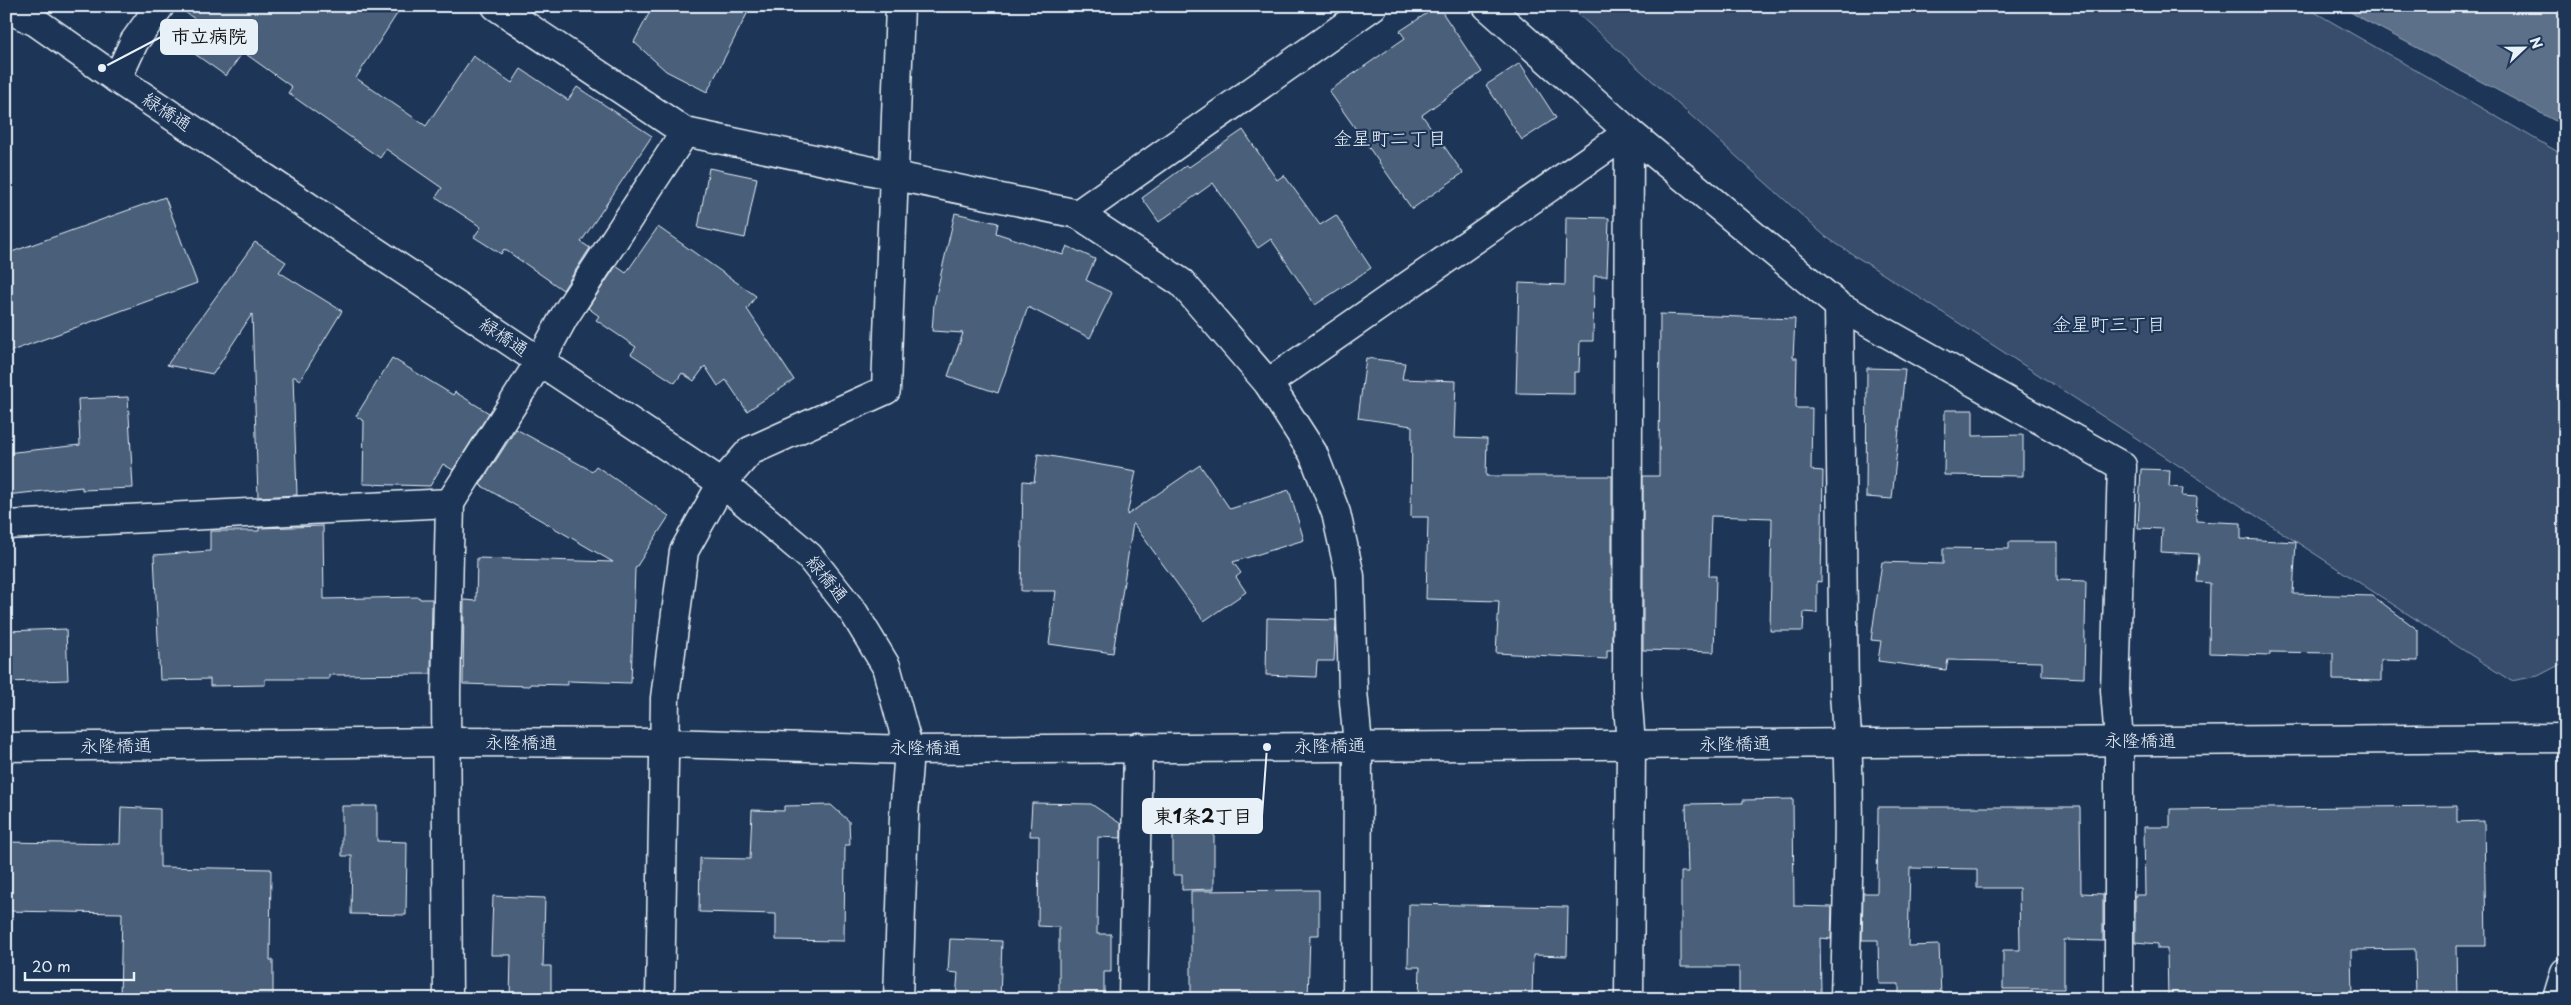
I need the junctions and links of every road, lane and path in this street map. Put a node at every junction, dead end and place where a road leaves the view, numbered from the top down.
1 (160, 6) edge
2 (496, 6) edge
3 (900, 6) edge
4 (1373, 6) edge
5 (1487, 6) edge
6 (6, 8) edge
7 (117, 79) junction
8 (685, 132) junction
9 (1629, 132) junction
10 (894, 177) junction
11 (1078, 214) junction
12 (1839, 306) junction
13 (540, 361) junction
14 (1268, 383) junction
15 (722, 483) junction
16 (450, 503) junction
17 (6, 525) edge
18 (2565, 738) edge
19 (2119, 741) junction
20 (446, 742) junction
21 (665, 743) junction
22 (1849, 743) junction
23 (1358, 745) junction
24 (1631, 745) junction
25 (6, 747) edge
26 (1138, 747) junction
27 (908, 750) junction
28 (2565, 972) edge
29 (448, 999) edge
30 (660, 999) edge
31 (898, 999) edge
32 (1134, 999) edge
33 (1357, 999) edge
34 (1629, 999) edge
35 (1845, 999) edge
36 (2119, 999) edge
37 (2556, 999) edge

1 - 7 street
2 - 8 street
3 - 10 street
4 - 11 street
5 - 9 street
6 - 7 street, 緑橋通
7 - 13 street, 緑橋通
8 - 10 street
8 - 13 street
9 - 12 street
9 - 14 street
9 - 24 street
10 - 11 street
10 - 15 street
11 - 14 street
12 - 19 street
12 - 22 street
13 - 15 street, 緑橋通
13 - 16 street
14 - 23 street
15 - 21 street
15 - 27 street, 緑橋通
16 - 17 street
16 - 20 street
18 - 19 street, 永隆橋通
19 - 22 street, 永隆橋通
19 - 36 street
20 - 21 street, 永隆橋通
20 - 25 street, 永隆橋通
20 - 29 street
21 - 27 street, 永隆橋通
21 - 30 street
22 - 24 street, 永隆橋通
22 - 35 street
23 - 24 street, 永隆橋通
23 - 26 street, 永隆橋通
23 - 33 street
24 - 34 street
26 - 27 street, 永隆橋通
26 - 32 street
27 - 31 street, 緑橋通
28 - 37 street

